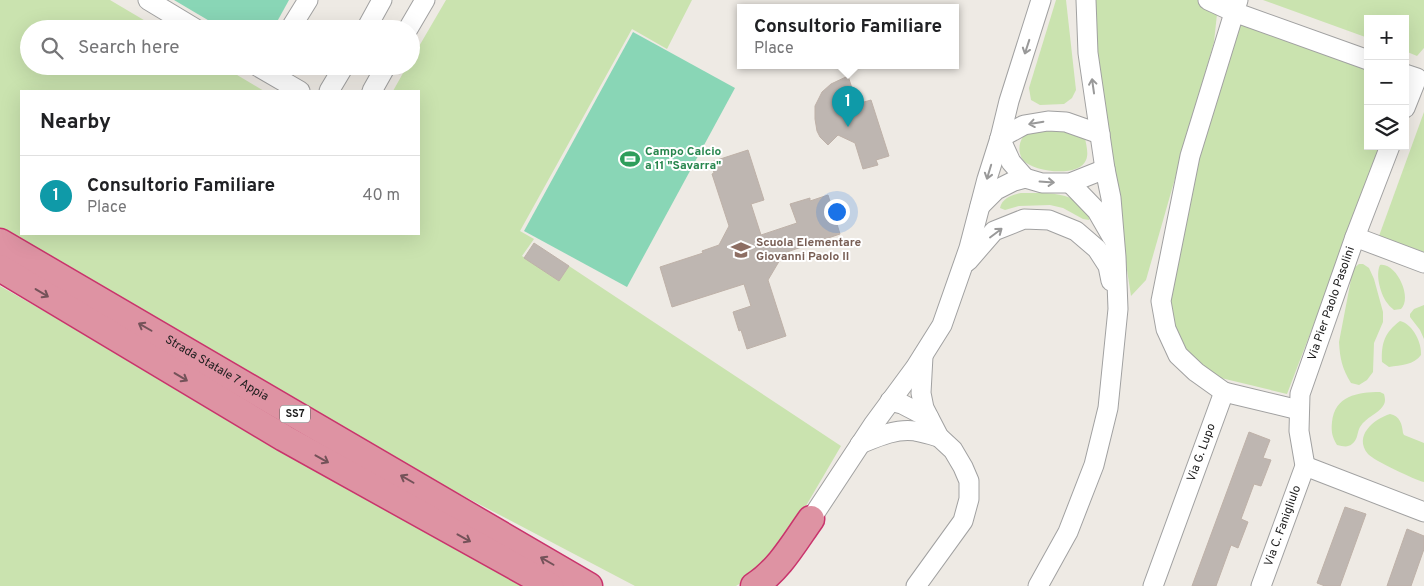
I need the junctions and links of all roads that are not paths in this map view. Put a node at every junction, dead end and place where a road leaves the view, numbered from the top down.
1 (148, 0) edge
2 (308, 0) edge
3 (382, 0) edge
4 (425, 0) edge
5 (1041, 0) edge
6 (1086, 0) edge
7 (1208, 0) edge
8 (1236, 6) edge
9 (181, 20) edge
10 (296, 20) edge
11 (371, 20) edge
12 (413, 20) edge
13 (1364, 58) edge
14 (274, 75) edge
15 (339, 75) edge
16 (381, 75) edge
17 (1418, 75) edge
18 (298, 90) edge
19 (330, 90) edge
20 (373, 90) edge
21 (1406, 105) edge
22 (1100, 134) junction
23 (1000, 138) junction
24 (1388, 150) edge
25 (1105, 169) junction
26 (1025, 178) junction
27 (1070, 183) junction
28 (980, 206) junction
29 (1355, 237) junction
30 (1114, 240) junction
31 (0, 242) edge
32 (1424, 263) edge
33 (0, 268) edge
34 (963, 268) junction
35 (1118, 309) junction
36 (923, 355) junction
37 (1224, 392) junction
38 (890, 401) junction
39 (1299, 410) junction
40 (922, 425) junction
41 (860, 444) junction
42 (1304, 466) junction
43 (1424, 512) edge
44 (811, 519) junction
45 (547, 585) edge
46 (589, 586) edge
47 (754, 586) edge
48 (785, 586) edge
49 (916, 586) edge
50 (1038, 586) edge
51 (1153, 586) edge
52 (1261, 586) edge

1 - 9 street
2 - 10 street
3 - 11 street
4 - 12 street
5 -> 23 street
22 -> 6 street
7 - 8 street
8 - 13 street
8 - 37 street
14 - 18 street
15 - 19 street
16 - 20 street
17 - 21 street
22 -> 23 street
22 - 25 street
23 - 26 street
23 -> 28 street
24 - 29 street, Via Pier Paolo Pasolini
25 - 27 street
25 - 30 street
26 -> 27 street
26 - 28 street
27 - 30 street
28 - 34 street
29 - 32 street
29 - 39 street, Via Pier Paolo Pasolini
30 - 35 street
46 -> 31 highway, Strada Statale 7 Appia / SS7
33 -> 45 highway, Strada Statale 7 Appia / SS7
34 -> 35 street
34 - 36 street
35 - 50 street
36 - 38 street
36 - 40 street
37 - 39 street
37 - 51 street, Via G. Lupo
38 - 40 street
38 - 41 street
39 - 42 street, Via Pier Paolo Pasolini
40 - 41 street
40 - 49 street
41 - 44 street
42 - 43 street
42 - 52 street, Via C. Fanigliulo
44 - 47 highway
44 - 48 highway

